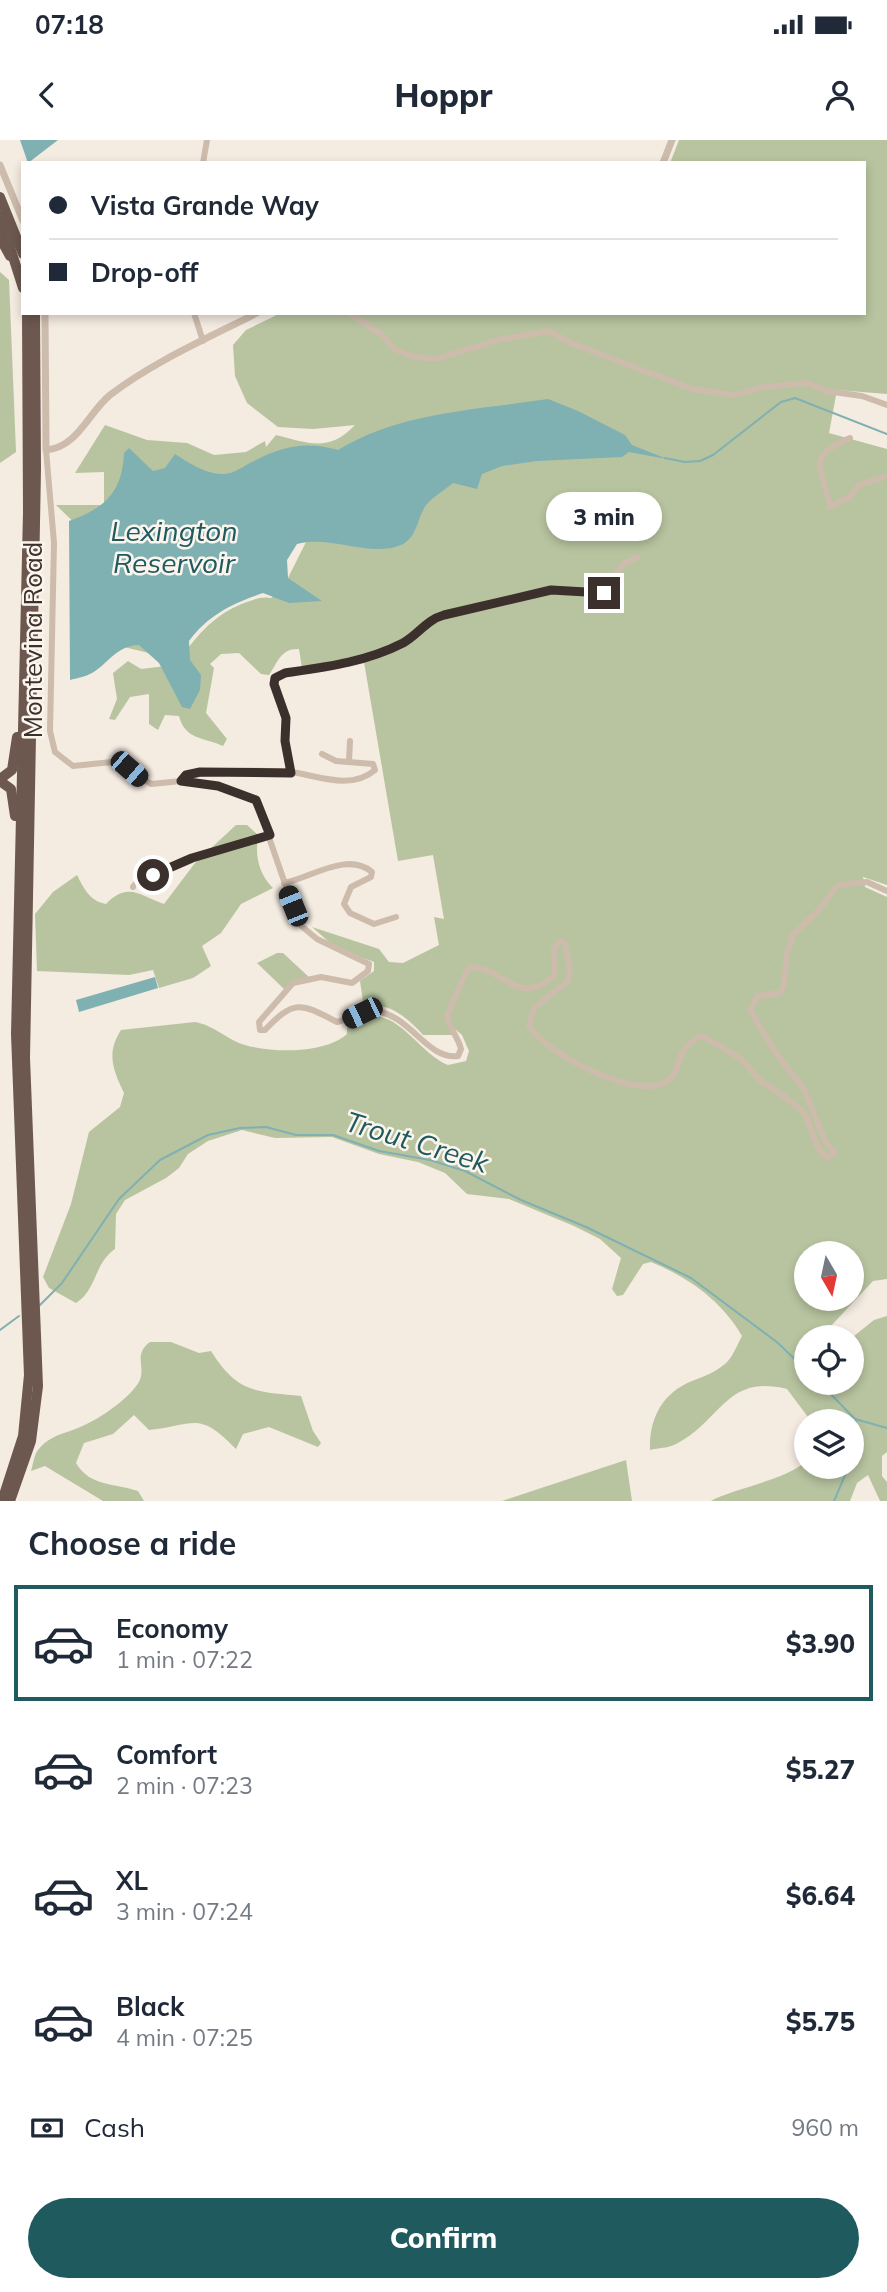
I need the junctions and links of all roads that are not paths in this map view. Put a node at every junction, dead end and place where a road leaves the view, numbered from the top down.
1 (207, 140) edge
2 (672, 140) edge
3 (203, 161) edge
4 (664, 161) edge
5 (0, 166) edge
6 (0, 197) edge
7 (0, 216) edge
8 (21, 216) edge
9 (0, 238) edge
10 (21, 249) edge
11 (21, 282) edge
12 (21, 290) edge
13 (27, 315) edge
14 (35, 315) edge
15 (45, 315) edge
16 (195, 315) edge
17 (253, 315) edge
18 (352, 315) edge
19 (203, 341) junction
20 (887, 405) edge
21 (850, 438) dead end
22 (46, 450) junction
23 (887, 476) edge
24 (638, 557) dead end
25 (25, 660) junction
26 (350, 741) dead end
27 (321, 754) dead end
28 (349, 761) junction
29 (291, 773) junction
30 (0, 780) edge
31 (181, 781) junction
32 (270, 835) junction
33 (20, 865) junction
34 (284, 883) junction
35 (133, 887) dead end
36 (887, 891) edge
37 (396, 917) dead end
38 (2, 1501) edge
39 (10, 1501) edge

1 - 3 street
2 - 4 street
5 - 8 street
6 - 10 highway
7 - 11 highway
9 - 12 highway
13 - 25 highway
14 - 39 highway
15 - 22 street, Montevina Road
16 - 19 street
17 - 19 street
18 - 20 street
19 - 22 street
21 - 23 street
22 - 31 street, Montevina Road
24 - 29 street
25 - 30 highway
25 - 33 highway
26 - 28 street
27 - 28 street
28 - 29 street
29 - 31 street
30 - 33 highway
31 - 32 street, Montevina Road
32 - 34 street, Montevina Road
32 - 35 street
33 - 38 highway
34 - 36 street, Montevina Road
34 - 37 street

